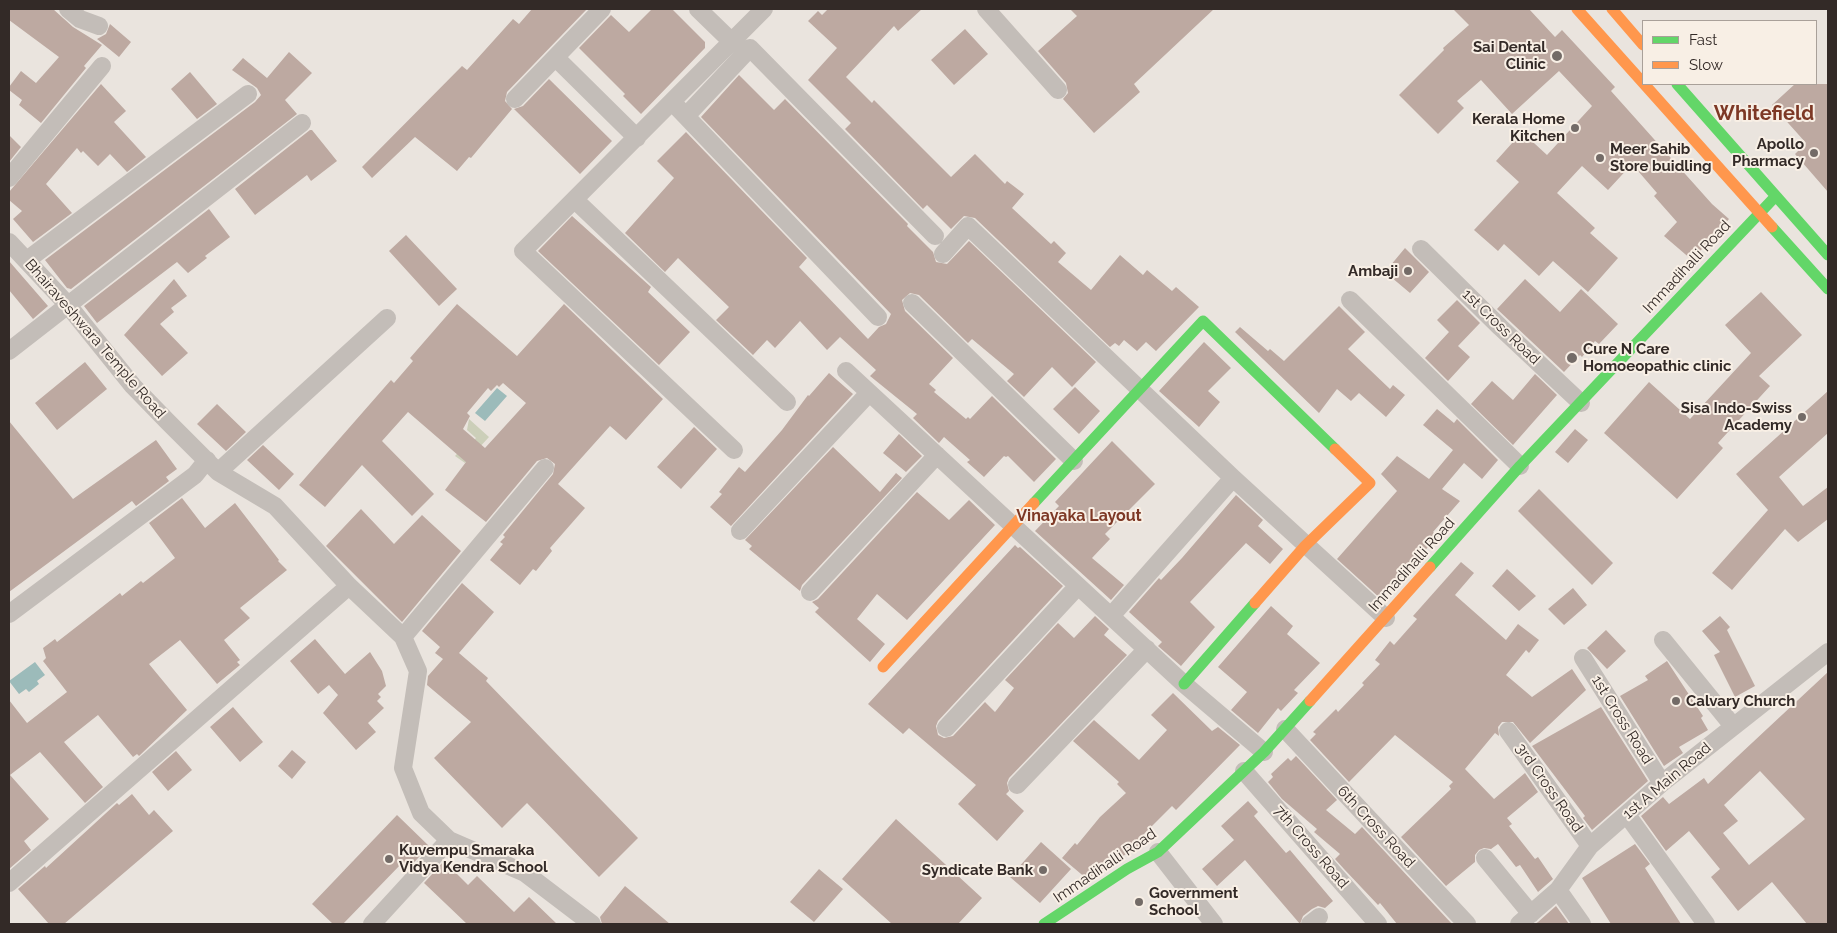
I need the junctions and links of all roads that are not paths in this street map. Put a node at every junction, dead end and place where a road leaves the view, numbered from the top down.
1 (68, 9) edge
2 (602, 9) edge
3 (698, 9) edge
4 (764, 9) edge
5 (986, 9) edge
6 (1577, 9) edge
7 (1612, 9) edge
8 (99, 26) dead end
9 (732, 42) junction
10 (1642, 44) edge
11 (556, 58) junction
12 (102, 66) dead end
13 (1642, 82) edge
14 (1645, 85) edge
15 (1677, 85) edge
16 (1058, 90) dead end
17 (248, 94) dead end
18 (515, 99) dead end
19 (673, 102) junction
20 (686, 116) junction
21 (302, 124) dead end
22 (637, 138) junction
23 (9, 178) edge
24 (1776, 196) junction
25 (575, 200) junction
26 (1759, 212) junction
27 (935, 236) dead end
28 (9, 242) edge
29 (1421, 249) dead end
30 (943, 254) dead end
31 (1828, 256) edge
32 (27, 260) junction
33 (1828, 289) edge
34 (1350, 300) dead end
35 (912, 303) dead end
36 (67, 304) junction
37 (387, 318) dead end
38 (878, 318) dead end
39 (9, 351) edge
40 (846, 371) dead end
41 (1141, 389) junction
42 (869, 393) junction
43 (787, 402) dead end
44 (1581, 403) junction
45 (734, 450) dead end
46 (937, 455) junction
47 (1074, 461) junction
48 (213, 466) junction
49 (1520, 466) junction
50 (544, 468) dead end
51 (1233, 478) junction
52 (1014, 526) junction
53 (740, 532) dead end
54 (1306, 546) junction
55 (349, 586) junction
56 (1078, 586) junction
57 (810, 592) dead end
58 (9, 614) edge
59 (1111, 616) junction
60 (1386, 618) junction
61 (403, 637) junction
62 (1664, 640) dead end
63 (1146, 649) junction
64 (1828, 652) edge
65 (1583, 658) dead end
66 (883, 667) dead end
67 (1184, 684) junction
68 (1733, 726) junction
69 (946, 728) dead end
70 (1285, 730) junction
71 (1508, 731) dead end
72 (1264, 752) junction
73 (1244, 771) junction
74 (1662, 783) junction
75 (1017, 785) dead end
76 (1627, 815) junction
77 (449, 840) junction
78 (1590, 846) junction
79 (1158, 852) junction
80 (1485, 858) dead end
81 (9, 884) edge
82 (1558, 890) junction
83 (1525, 919) edge
84 (372, 924) edge
85 (592, 924) edge
86 (1044, 924) edge
87 (1214, 924) edge
88 (1378, 924) edge
89 (1467, 924) edge
90 (1582, 924) edge
91 (1706, 924) edge

1 - 8 street
2 - 11 street
3 - 9 street
4 - 9 street
5 - 16 street
6 - 13 street
7 - 10 street
9 - 19 street
11 - 18 street
11 - 22 street
12 - 23 street
14 - 26 street
15 - 24 street
17 - 32 street
19 - 20 street
19 - 22 street
20 - 27 street
20 - 38 street
21 - 36 street
22 - 25 street
24 - 26 street, Immadihalli Road
24 - 31 street
25 - 43 street
25 - 45 street
26 - 33 street
26 - 44 street, Immadihalli Road
28 - 32 street, Bhairaveshwara Temple Road
29 - 44 street, 1st Cross Road
30 - 41 street
32 - 36 street, Bhairaveshwara Temple Road
34 - 49 street
35 - 47 street
36 - 39 street
36 - 48 street, Bhairaveshwara Temple Road
37 - 48 street
40 - 42 street
41 - 47 street
41 - 51 street
41 - 54 street
42 - 46 street
42 - 53 street
44 - 49 street, Immadihalli Road
46 - 52 street
46 - 57 street
47 - 52 street
48 - 55 street, Bhairaveshwara Temple Road
48 - 58 street
49 - 60 street, Immadihalli Road
50 - 61 street
51 - 54 street
51 - 59 street
52 - 56 street
52 - 66 street
54 - 60 street
54 - 67 street
55 - 61 street, Bhairaveshwara Temple Road
55 - 81 street
56 - 59 street
56 - 69 street
59 - 63 street
60 - 70 street, Immadihalli Road
61 - 77 street, Bhairaveshwara Temple Road
62 - 68 street
63 - 67 street
63 - 75 street
64 - 68 street, 1st A Main Road
65 - 74 street, 1st Cross Road
67 - 72 street
68 - 74 street, 1st A Main Road
70 - 72 street, Immadihalli Road
70 - 89 street, 6th Cross Road
71 - 78 street, 3rd Cross Road
72 - 73 street, Immadihalli Road
73 - 79 street, Immadihalli Road
73 - 88 street, 7th Cross Road
74 - 76 street, 1st A Main Road
76 - 78 street, 1st A Main Road
76 - 91 street
77 - 84 street
77 - 85 street, Bhairaveshwara Temple Road
78 - 82 street, 1st A Main Road
79 - 86 street, Immadihalli Road
79 - 87 street
80 - 83 street
82 - 83 street, 1st A Main Road
82 - 90 street

